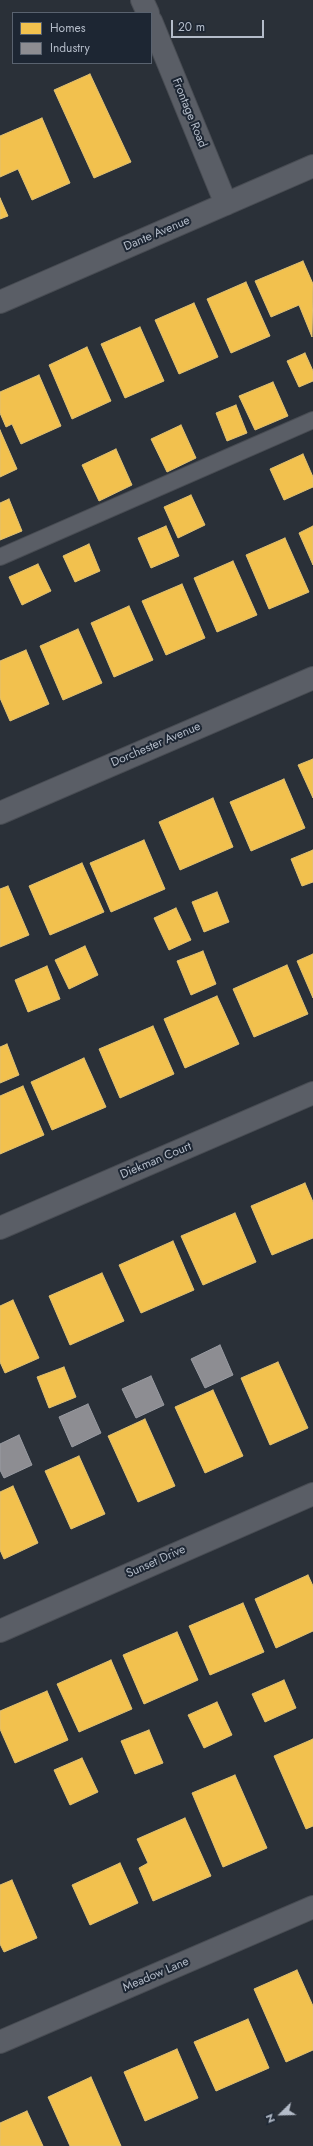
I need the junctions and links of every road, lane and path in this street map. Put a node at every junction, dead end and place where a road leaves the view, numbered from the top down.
1 (142, 0) edge
2 (148, 12) edge
3 (152, 23) edge
4 (313, 166) edge
5 (226, 204) junction
6 (0, 302) edge
7 (313, 420) edge
8 (0, 557) edge
9 (313, 678) edge
10 (0, 813) edge
11 (313, 1093) edge
12 (0, 1228) edge
13 (313, 1494) edge
14 (0, 1631) edge
15 (313, 1907) edge
16 (0, 2042) edge

1 - 2 street
3 - 5 street, Frontage Road
4 - 5 street, Dante Avenue
5 - 6 street, Dante Avenue
7 - 8 lane
9 - 10 street, Dorchester Avenue
11 - 12 street, Diekman Court
13 - 14 street, Sunset Drive
15 - 16 street, Meadow Lane

